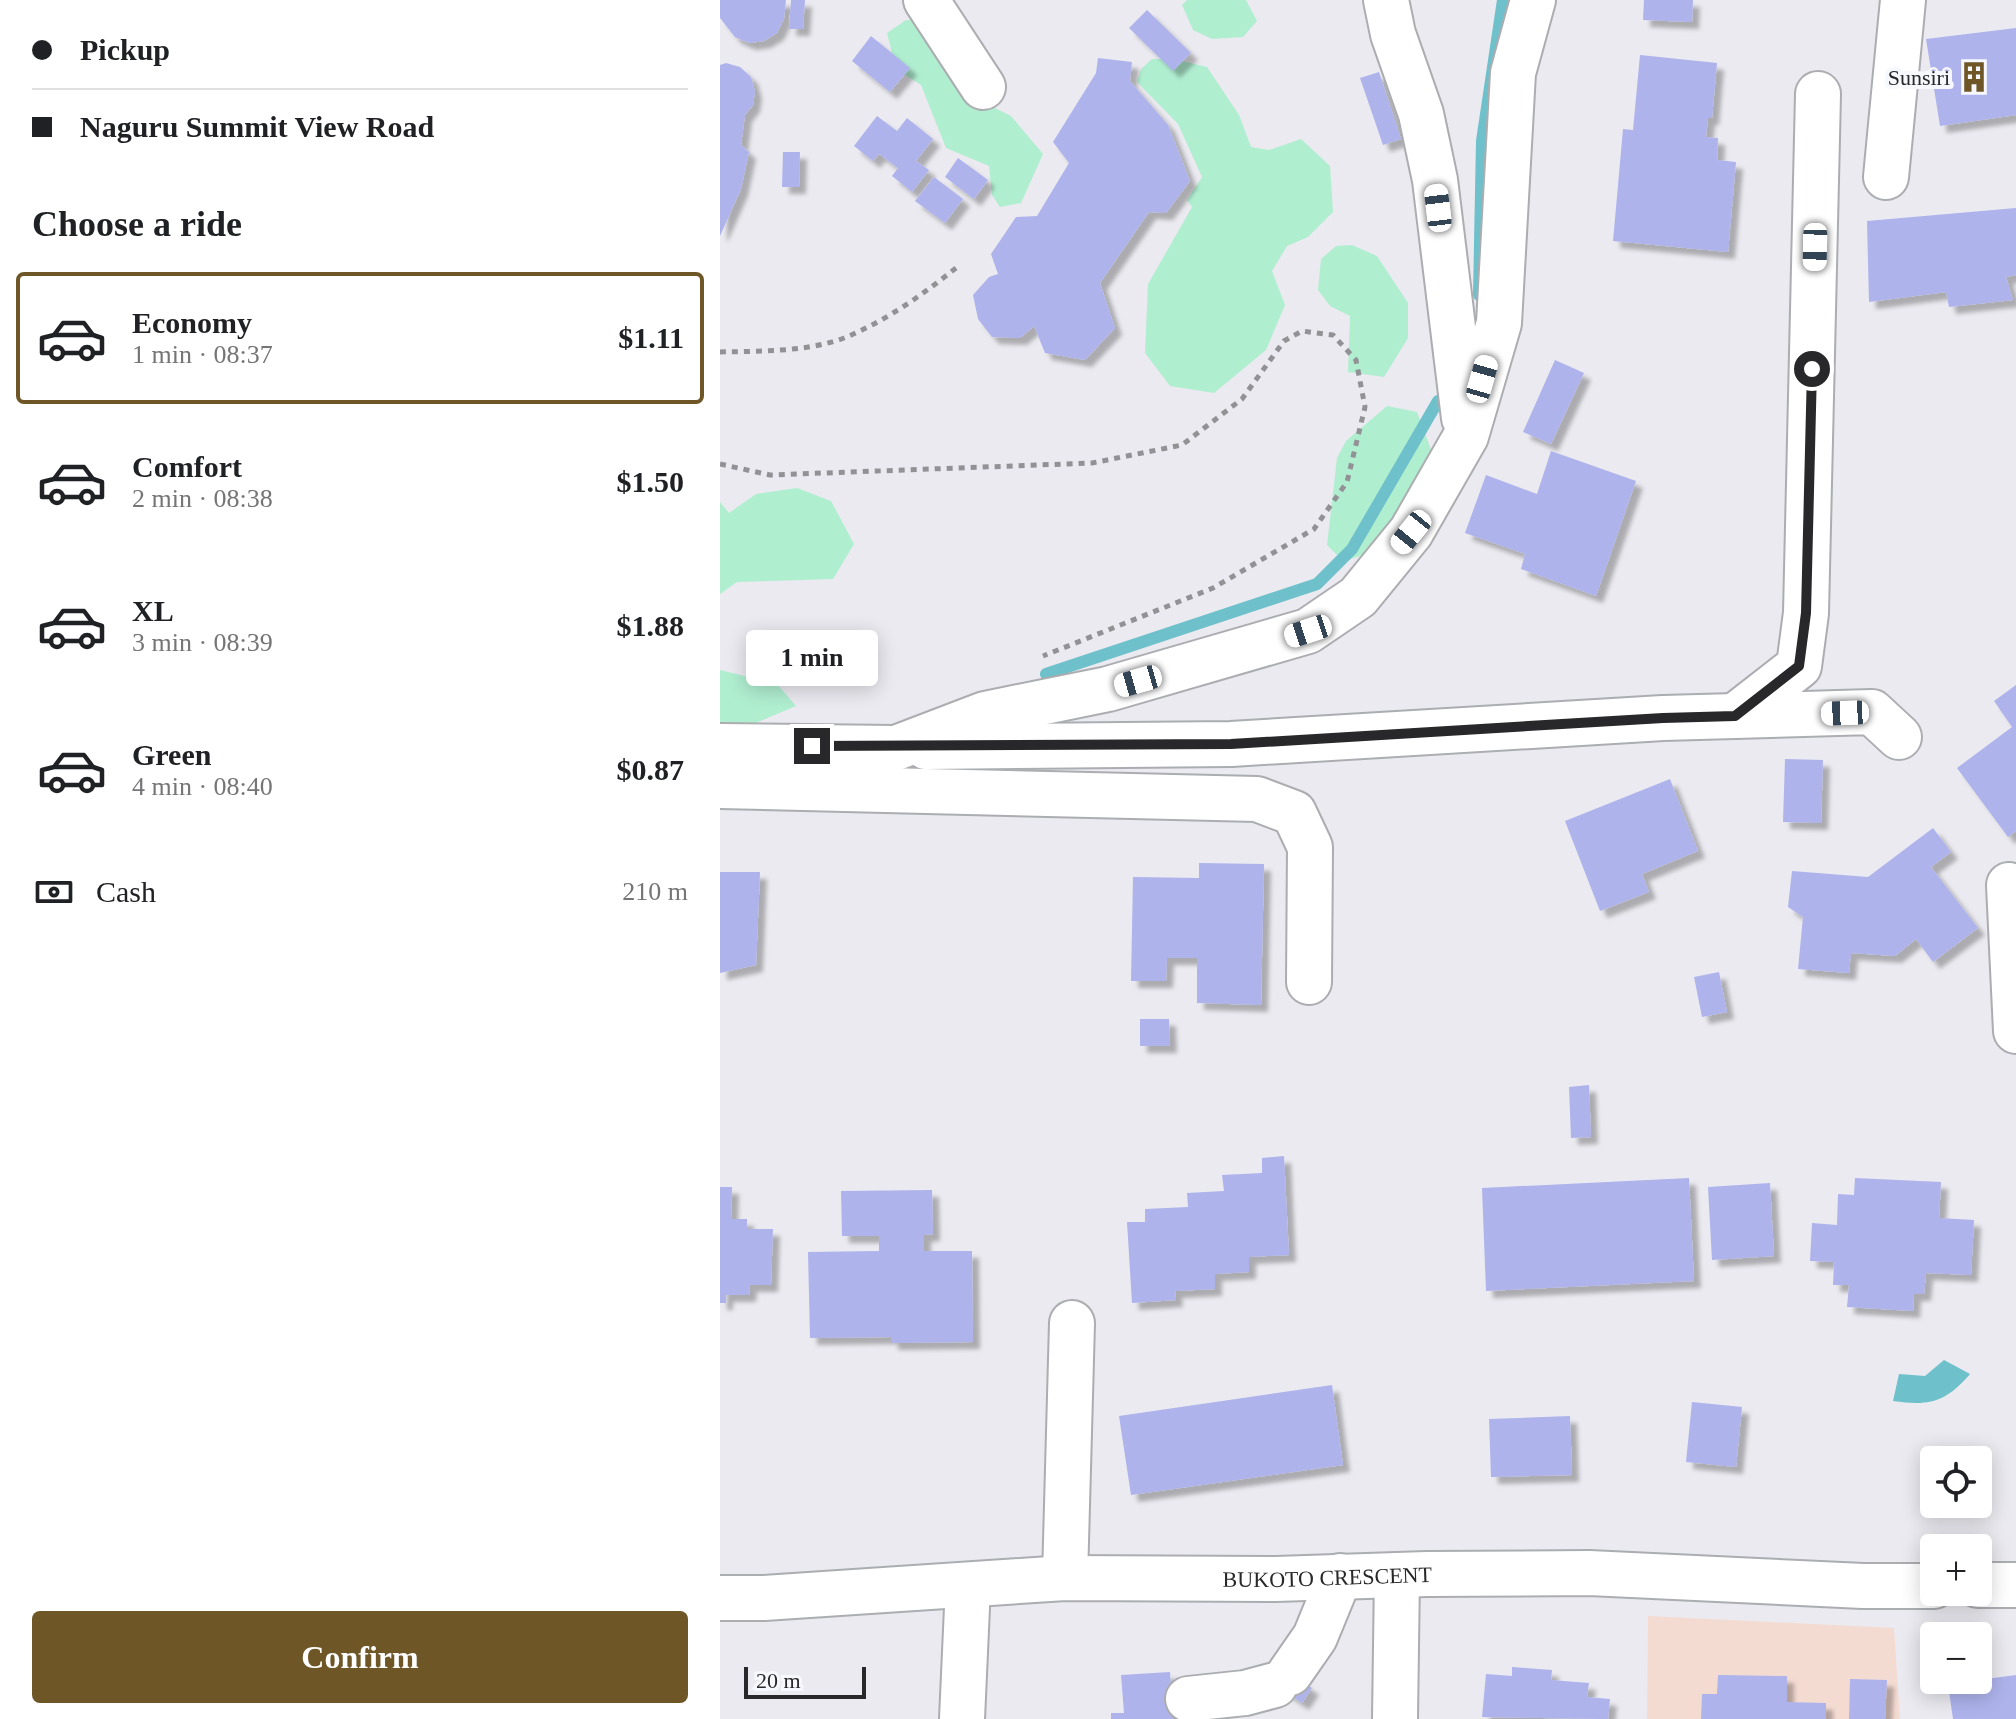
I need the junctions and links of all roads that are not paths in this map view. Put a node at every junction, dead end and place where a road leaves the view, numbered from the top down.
1 (926, 0) edge
2 (1386, 0) edge
3 (1533, 0) edge
4 (1903, 0) edge
5 (983, 87) dead end
6 (1818, 94) dead end
7 (1886, 177) dead end
8 (1466, 436) junction
9 (1735, 716) junction
10 (1899, 737) dead end
11 (720, 746) edge
12 (896, 748) junction
13 (720, 786) edge
14 (2009, 885) dead end
15 (1309, 982) dead end
16 (2016, 1031) edge
17 (1072, 1323) dead end
18 (1397, 1575) junction
19 (1340, 1576) junction
20 (1065, 1578) junction
21 (968, 1585) junction
22 (1992, 1585) edge
23 (2016, 1585) edge
24 (1920, 1586) edge
25 (720, 1598) edge
26 (1188, 1699) dead end
27 (962, 1719) edge
28 (1395, 1719) edge

1 - 5 street
2 - 8 street
3 - 8 street
4 - 7 street
6 - 9 street
8 - 12 street
9 - 10 street
9 - 12 street
11 - 12 street
13 - 15 street
14 - 16 street
17 - 20 street
18 - 19 street, BUKOTO CRESCENT
18 - 24 street, BUKOTO CRESCENT
18 - 28 street
19 - 20 street, BUKOTO CRESCENT
19 - 26 street
20 - 21 street, BUKOTO CRESCENT
21 - 25 street, BUKOTO CRESCENT
21 - 27 street
22 - 23 street

